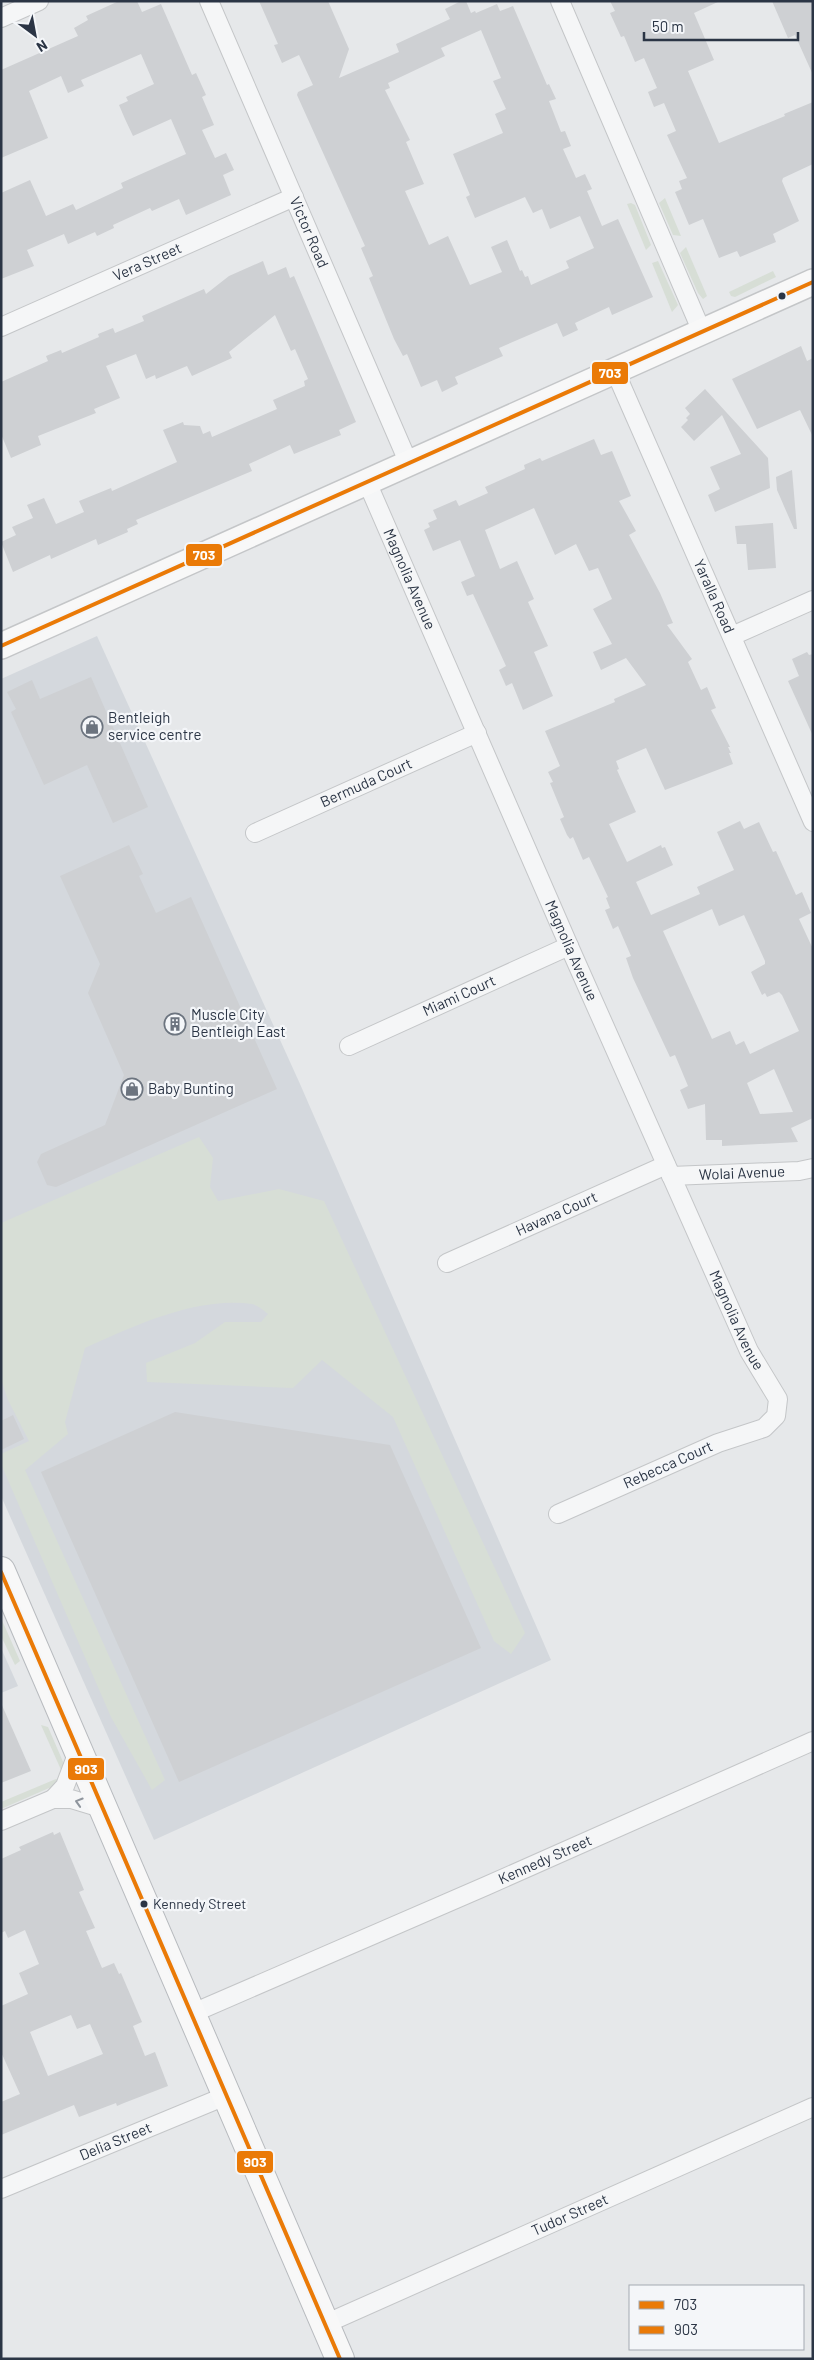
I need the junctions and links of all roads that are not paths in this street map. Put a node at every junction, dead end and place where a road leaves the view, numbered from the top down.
1 (39, 1) edge
2 (209, 1) edge
3 (560, 1) edge
4 (1, 18) edge
5 (294, 197) junction
6 (813, 282) edge
7 (1, 327) edge
8 (702, 332) junction
9 (615, 372) junction
10 (409, 464) junction
11 (367, 482) junction
12 (813, 600) edge
13 (732, 636) junction
14 (1, 646) edge
15 (477, 733) junction
16 (813, 822) edge
17 (255, 833) dead end
18 (568, 946) junction
19 (349, 1046) dead end
20 (813, 1168) edge
21 (669, 1170) junction
22 (447, 1263) dead end
23 (776, 1416) joint
24 (558, 1514) dead end
25 (1, 1571) edge
26 (813, 1741) edge
27 (78, 1749) junction
28 (53, 1799) junction
29 (104, 1810) junction
30 (1, 1821) edge
31 (193, 2013) junction
32 (228, 2095) junction
33 (813, 2107) edge
34 (1, 2189) edge
35 (326, 2324) junction
36 (340, 2359) edge

1 - 4 street
2 - 5 street, Victor Road
3 - 8 street
5 - 7 street, Vera Street
5 - 10 street, Victor Road
6 - 8 main road
8 - 9 main road
9 - 10 main road
9 - 13 street, Yaralla Road
10 - 11 main road
11 - 14 main road
11 - 15 street, Magnolia Avenue
12 - 13 street
13 - 16 street, Yaralla Road
15 - 17 street, Bermuda Court
15 - 18 street, Magnolia Avenue
18 - 19 street, Miami Court
18 - 21 street, Magnolia Avenue
20 - 21 street, Wolai Avenue
21 - 22 street, Havana Court
21 - 23 street, Magnolia Avenue
23 - 24 street, Rebecca Court
25 - 27 highway
26 - 31 street, Kennedy Street
27 - 28 street
27 - 29 highway
29 -> 28 street
28 - 30 street
29 - 31 highway
31 - 32 highway
32 - 34 street, Delia Street
32 - 35 highway
33 - 35 street, Tudor Street
35 - 36 highway

